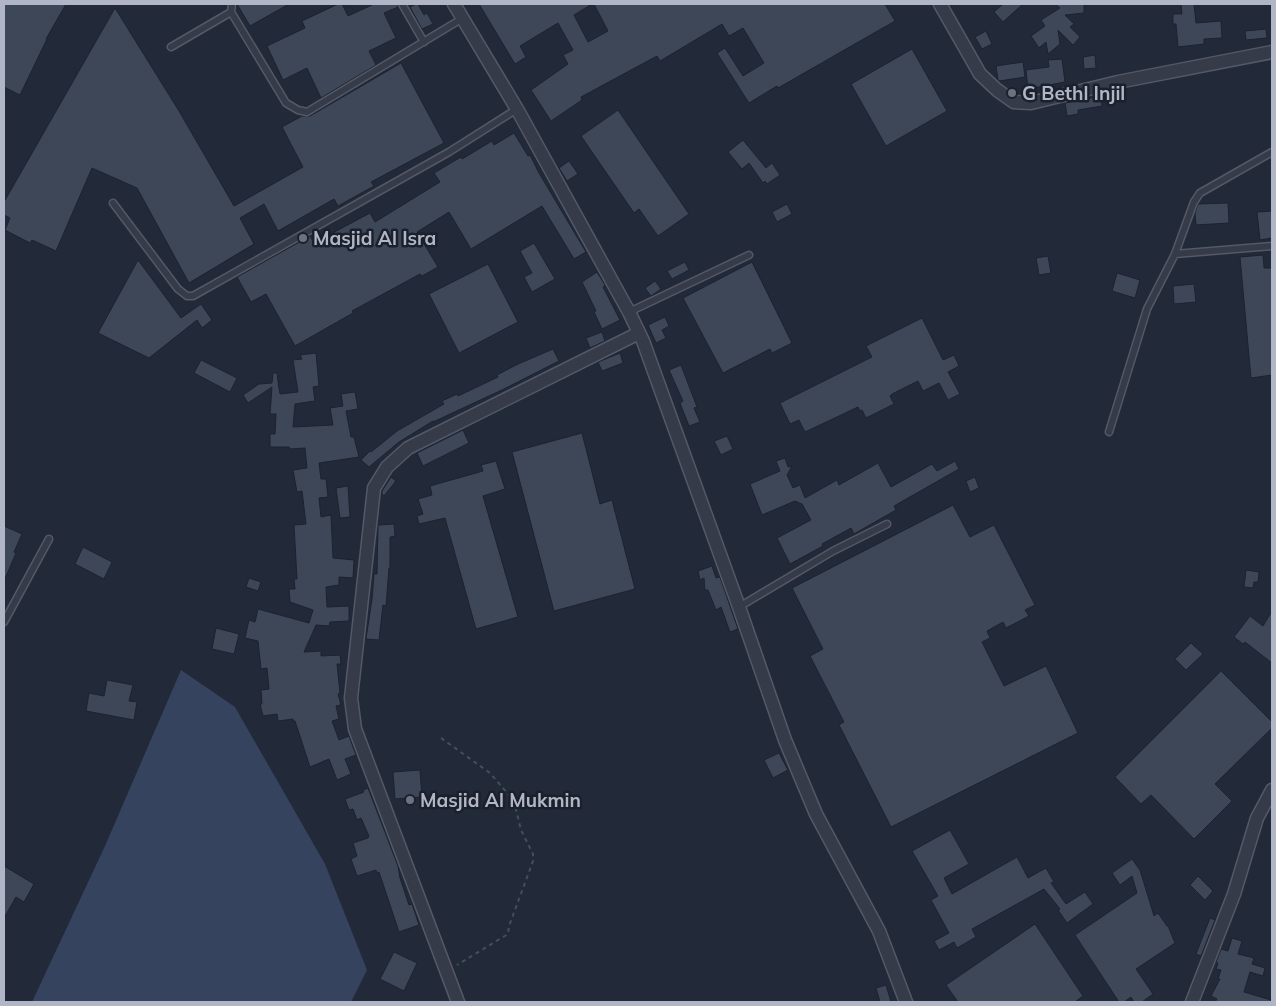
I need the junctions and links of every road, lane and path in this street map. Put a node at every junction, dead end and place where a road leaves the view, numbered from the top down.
1 (232, 4) edge
2 (402, 4) edge
3 (454, 4) edge
4 (940, 4) edge
5 (231, 12) junction
6 (463, 18) junction
7 (424, 42) junction
8 (171, 47) dead end
9 (1272, 52) edge
10 (517, 110) junction
11 (1272, 152) edge
12 (113, 203) dead end
13 (1272, 246) edge
14 (1175, 254) junction
15 (749, 255) dead end
16 (629, 312) junction
17 (639, 333) junction
18 (1109, 432) dead end
19 (887, 524) dead end
20 (49, 538) dead end
21 (739, 607) junction
22 (4, 622) edge
23 (441, 738) dead end
24 (1272, 790) edge
25 (446, 972) junction
26 (458, 1002) edge
27 (906, 1002) edge
28 (1192, 1002) edge

1 - 5 lane
2 - 7 lane
3 - 6 street
4 - 9 street
5 - 7 lane
5 - 8 lane
6 - 7 lane
6 - 10 street
10 - 12 lane
10 - 16 street
11 - 14 lane
13 - 14 lane
14 - 18 lane
15 - 16 lane
16 - 17 street
17 - 21 street
17 - 25 street
19 - 21 lane
20 - 22 lane
21 - 27 street
23 - 25 path
24 - 28 street
25 - 26 street

